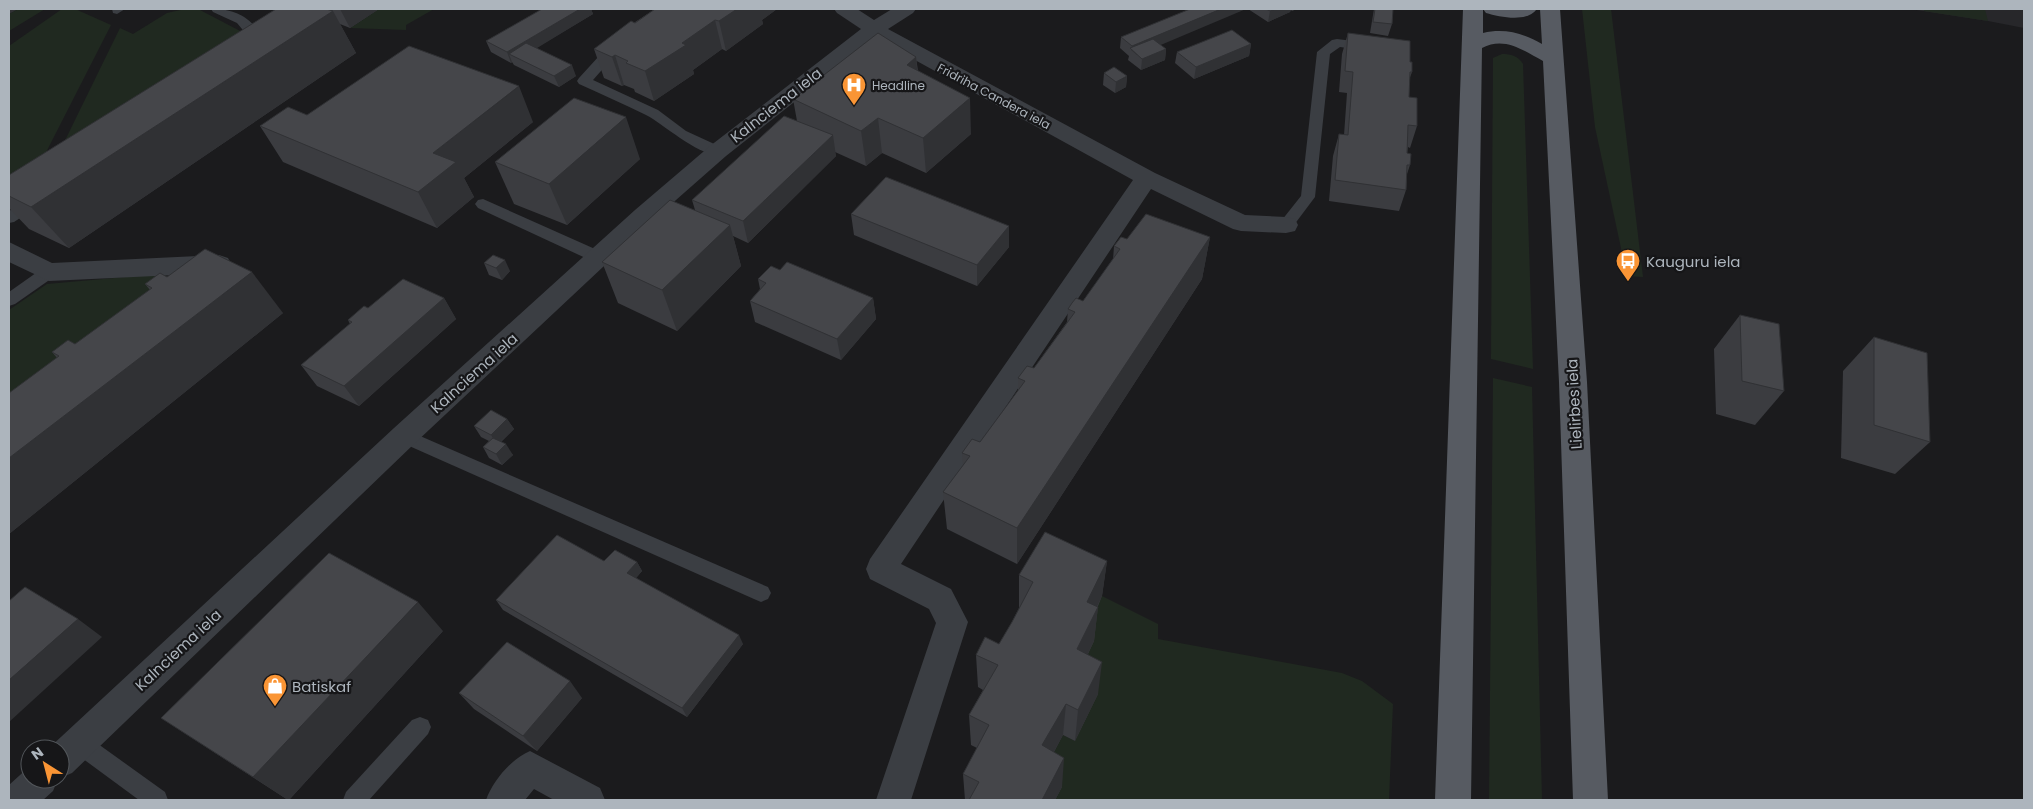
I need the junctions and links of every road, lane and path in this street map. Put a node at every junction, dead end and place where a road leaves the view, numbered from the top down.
1 (217, 9) edge
2 (844, 9) edge
3 (906, 9) edge
4 (1473, 9) edge
5 (1493, 9) edge
6 (1527, 9) edge
7 (1550, 9) edge
8 (873, 29) junction
9 (621, 39) edge
10 (1472, 45) junction
11 (1382, 49) edge
12 (250, 58) edge
13 (1552, 58) junction
14 (718, 151) junction
15 (1147, 178) junction
16 (50, 191) edge
17 (483, 204) dead end
18 (9, 218) edge
19 (1286, 225) joint
20 (9, 251) edge
21 (598, 257) junction
22 (49, 272) junction
23 (196, 286) edge
24 (9, 300) edge
25 (404, 436) junction
26 (762, 593) dead end
27 (420, 727) dead end
28 (70, 751) edge
29 (70, 753) edge
30 (30, 789) edge
31 (18, 800) edge
32 (157, 800) edge
33 (354, 800) edge
34 (503, 800) edge
35 (588, 800) edge
36 (894, 800) edge
37 (1453, 800) edge
38 (1591, 800) edge

1 - 12 lane
2 - 8 street, Fridriha Candera iela
3 - 8 street, Kalnciema iela
4 - 10 main road
5 - 6 main road
7 - 13 main road, Lielirbes iela
8 - 14 street, Kalnciema iela
8 - 15 street, Fridriha Candera iela
9 - 14 lane
10 - 13 main road
10 - 37 main road
11 - 19 lane
13 - 38 main road, Lielirbes iela
14 - 21 street, Kalnciema iela
15 - 19 street, Fridriha Candera iela
15 - 36 street
16 - 18 lane
17 - 21 lane
20 - 22 street
21 - 25 street, Kalnciema iela
22 - 23 street
22 - 24 lane
25 - 26 lane
25 - 28 street, Kalnciema iela
27 - 33 lane
29 - 32 lane
30 - 31 street
34 - 35 street

